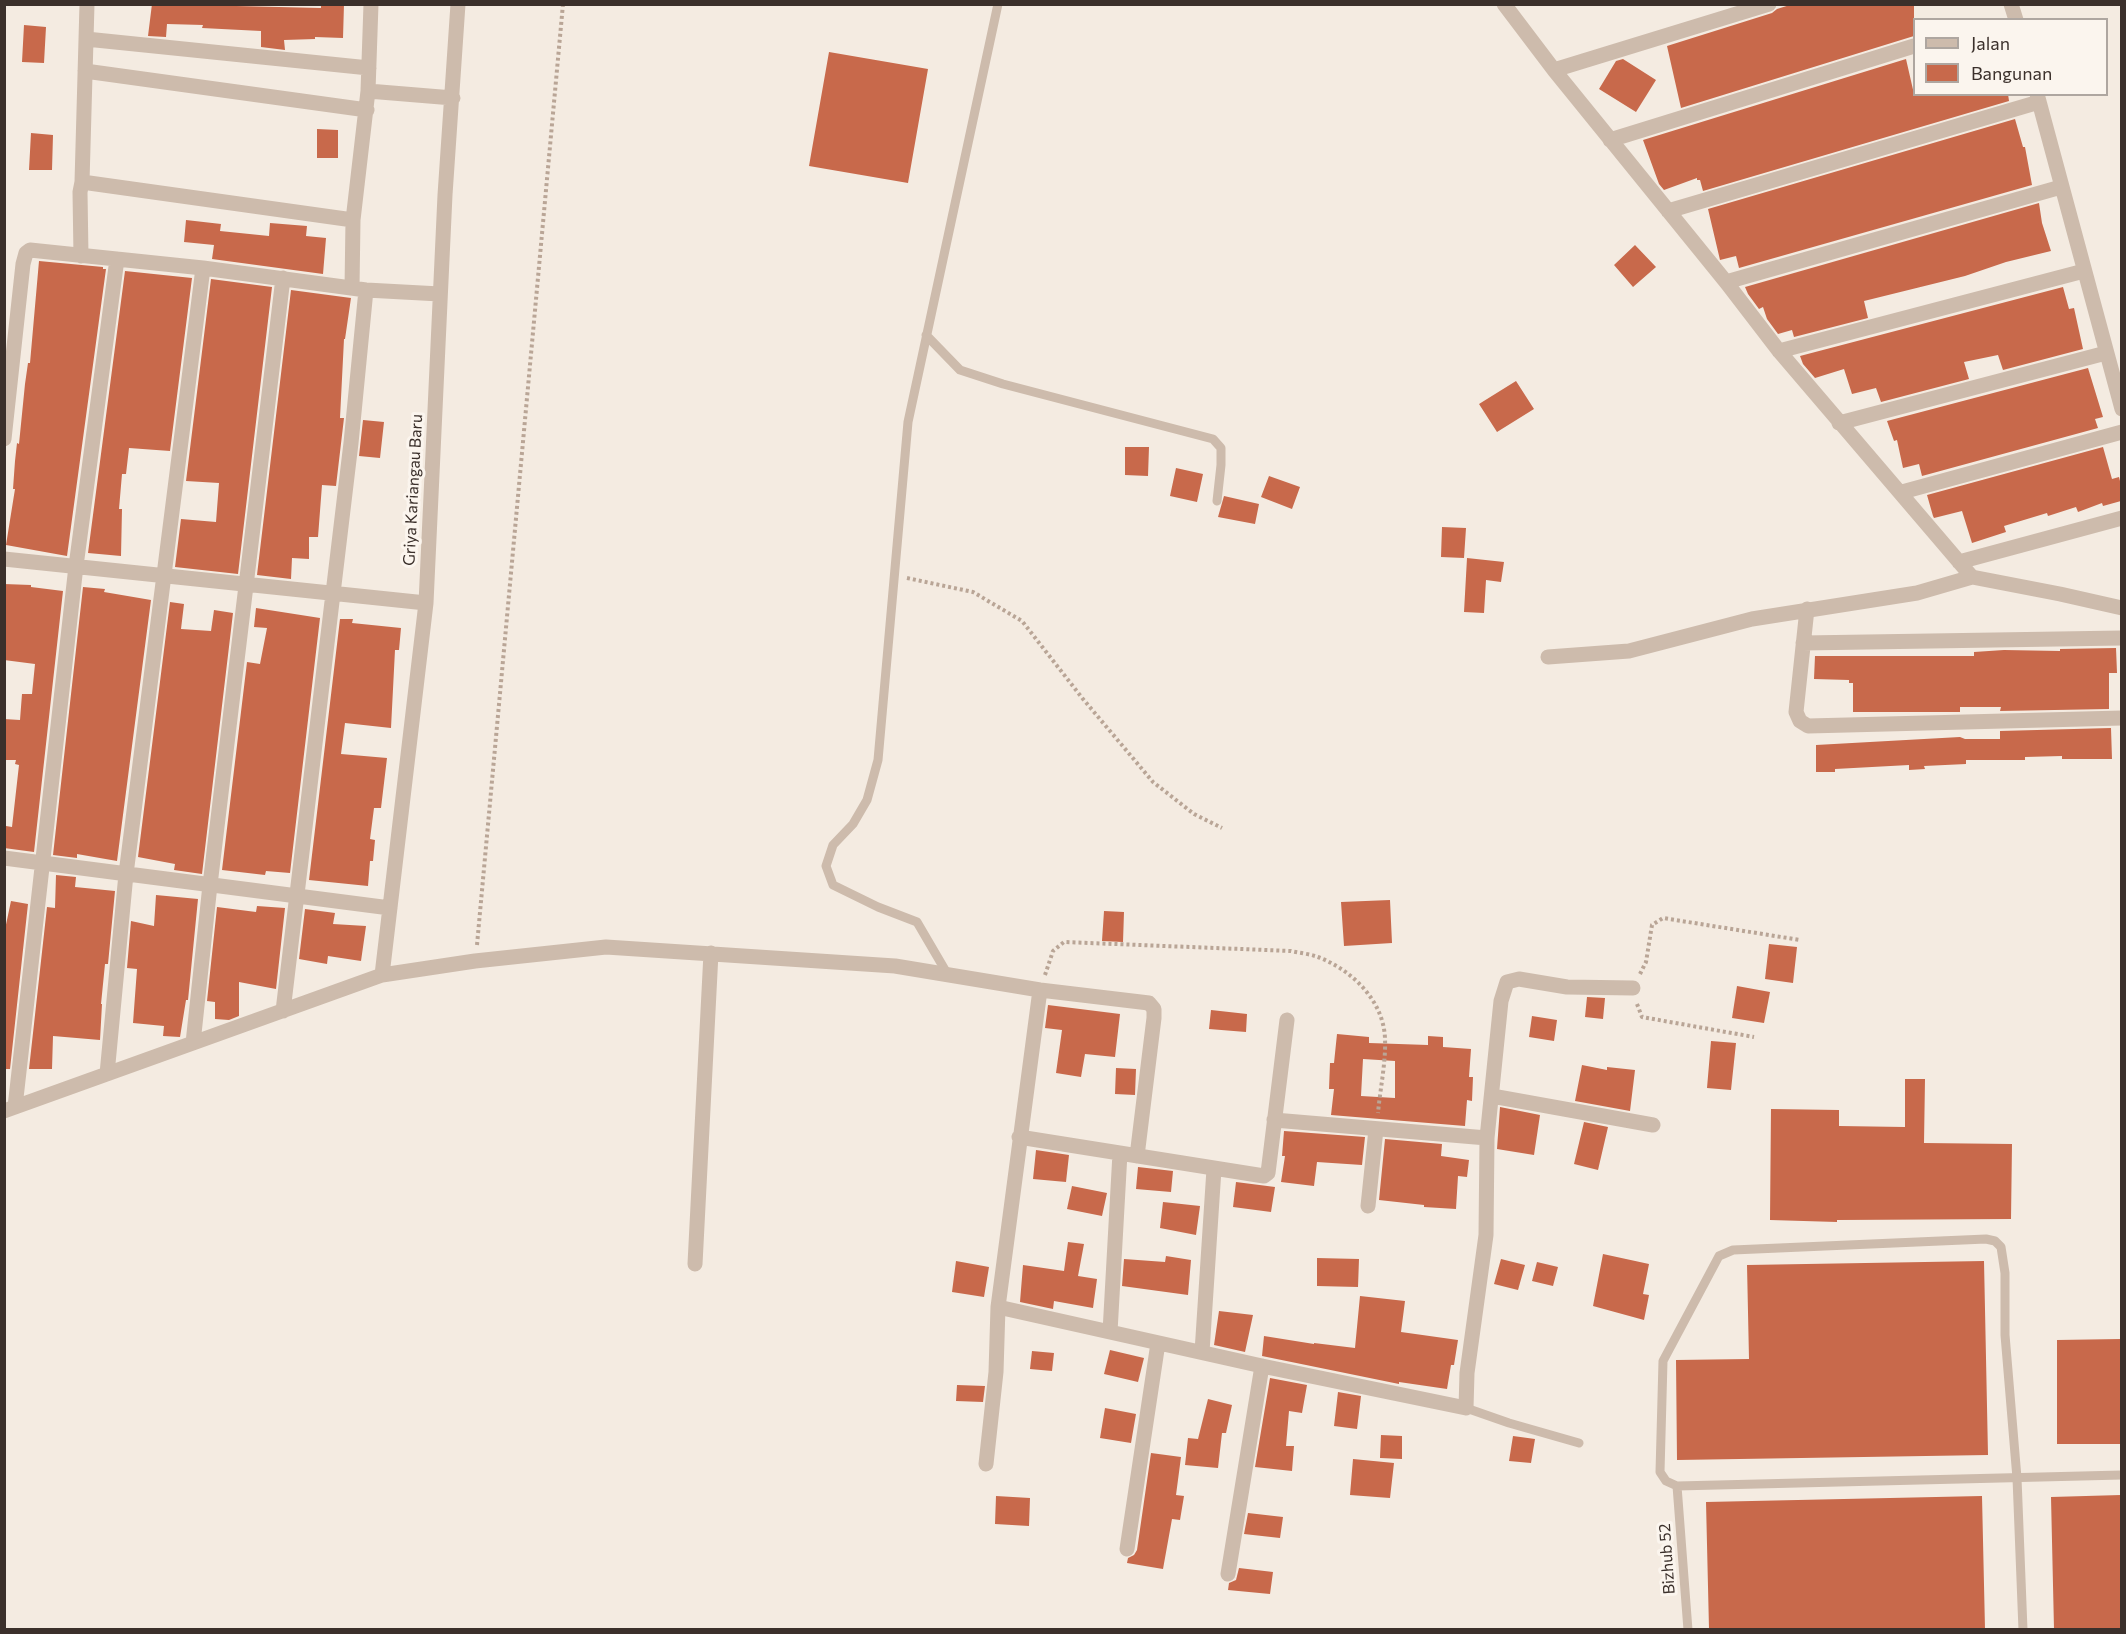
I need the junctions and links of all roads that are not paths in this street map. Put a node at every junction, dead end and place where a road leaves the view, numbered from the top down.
1 (87, 4) edge
2 (371, 4) edge
3 (458, 4) edge
4 (998, 4) edge
5 (1504, 4) edge
6 (1768, 4) edge
7 (86, 39) junction
8 (1913, 46) edge
9 (369, 68) junction
10 (1554, 70) junction
11 (85, 71) junction
12 (368, 91) junction
13 (453, 98) junction
14 (2038, 98) edge
15 (366, 110) junction
16 (1610, 140) junction
17 (82, 182) junction
18 (2061, 187) junction
19 (1668, 211) junction
20 (353, 220) junction
21 (81, 256) junction
22 (117, 259) junction
23 (203, 268) junction
24 (2084, 271) junction
25 (283, 278) junction
26 (1726, 282) junction
27 (359, 289) junction
28 (440, 294) junction
29 (926, 335) junction
30 (1779, 351) junction
31 (2106, 353) junction
32 (2121, 409) edge
33 (1839, 423) junction
34 (2121, 432) edge
35 (4, 439) edge
36 (1902, 492) junction
37 (1217, 501) dead end
38 (2121, 518) edge
39 (4, 559) edge
40 (1959, 562) junction
41 (76, 566) junction
42 (163, 576) junction
43 (1972, 577) junction
44 (247, 584) junction
45 (333, 593) junction
46 (426, 603) junction
47 (2121, 608) edge
48 (1807, 609) junction
49 (2121, 638) edge
50 (1803, 643) junction
51 (1548, 657) dead end
52 (2121, 718) edge
53 (4, 858) edge
54 (42, 863) junction
55 (126, 874) junction
56 (210, 885) junction
57 (296, 896) junction
58 (390, 908) junction
59 (711, 953) junction
60 (382, 975) junction
61 (948, 975) junction
62 (1633, 988) road end
63 (1040, 990) junction
64 (283, 1011) junction
65 (1287, 1020) dead end
66 (193, 1043) junction
67 (106, 1074) junction
68 (1492, 1096) junction
69 (10, 1109) edge
70 (1274, 1120) junction
71 (1653, 1125) dead end
72 (1376, 1129) junction
73 (1019, 1137) junction
74 (1487, 1138) junction
75 (1120, 1153) junction
76 (1137, 1156) junction
77 (1214, 1169) junction
78 (1368, 1206) dead end
79 (695, 1264) dead end
80 (998, 1307) junction
81 (1110, 1332) junction
82 (1158, 1343) junction
83 (1202, 1352) junction
84 (1262, 1366) junction
85 (1466, 1408) junction
86 (1578, 1443) dead end
87 (986, 1464) dead end
88 (2121, 1475) edge
89 (2018, 1478) junction
90 (1677, 1486) junction
91 (1127, 1549) dead end
92 (1228, 1574) dead end
93 (1688, 1629) edge
94 (2024, 1629) edge

1 - 7 street
2 - 9 street
3 - 13 street, Griya Kariangau Baru
4 - 29 lane
5 - 10 street
6 - 10 street
7 - 9 street
7 - 11 street
8 - 16 street
9 - 12 street
10 - 16 street
11 - 15 street
11 - 17 street
12 - 13 street
12 - 15 street
13 - 28 street, Griya Kariangau Baru
14 - 18 street
14 - 19 street
15 - 20 street
16 - 19 street
17 - 20 street
17 - 21 street
18 - 24 street
18 - 26 street
19 - 26 street
20 - 27 street
21 - 22 street
21 - 35 street
22 - 23 street
22 - 41 street
23 - 25 street
23 - 42 street
24 - 30 street
24 - 31 street
25 - 27 street
25 - 44 street
26 - 30 street
27 - 28 street
27 - 45 street
28 - 46 street, Griya Kariangau Baru
29 - 37 lane
29 - 61 lane
30 - 33 street
31 - 32 street
31 - 33 street
33 - 36 street
34 - 36 street
36 - 40 street
38 - 40 street
39 - 41 street
40 - 43 street
41 - 42 street
41 - 54 street
42 - 44 street
42 - 55 street
43 - 47 street
43 - 48 street
44 - 45 street
44 - 56 street
45 - 46 street
45 - 57 street
46 - 58 street, Griya Kariangau Baru
48 - 50 street
48 - 51 street
49 - 50 street
50 - 52 street
53 - 54 street
54 - 55 street
54 - 69 street
55 - 56 street
55 - 67 street
56 - 57 street
56 - 66 street
57 - 58 street
57 - 64 street
58 - 60 street, Griya Kariangau Baru
59 - 60 street
59 - 61 street
59 - 79 street
60 - 64 street
61 - 63 street
62 - 68 street
63 - 73 street
63 - 76 street
64 - 66 street
65 - 70 street
66 - 67 street
67 - 69 street
68 - 71 street
68 - 74 street
70 - 72 street
70 - 77 street
72 - 74 street
72 - 78 street
73 - 75 street
73 - 80 street
74 - 85 street
75 - 76 street
75 - 81 street
76 - 77 street
77 - 83 street
80 - 81 street
80 - 87 street
81 - 82 street
82 - 83 street
82 - 91 street
83 - 84 street
84 - 85 street
84 - 92 street
85 - 86 lane
88 - 89 lane
89 - 90 lane
89 - 90 lane
89 - 94 lane
90 - 93 lane, Bizhub 52

